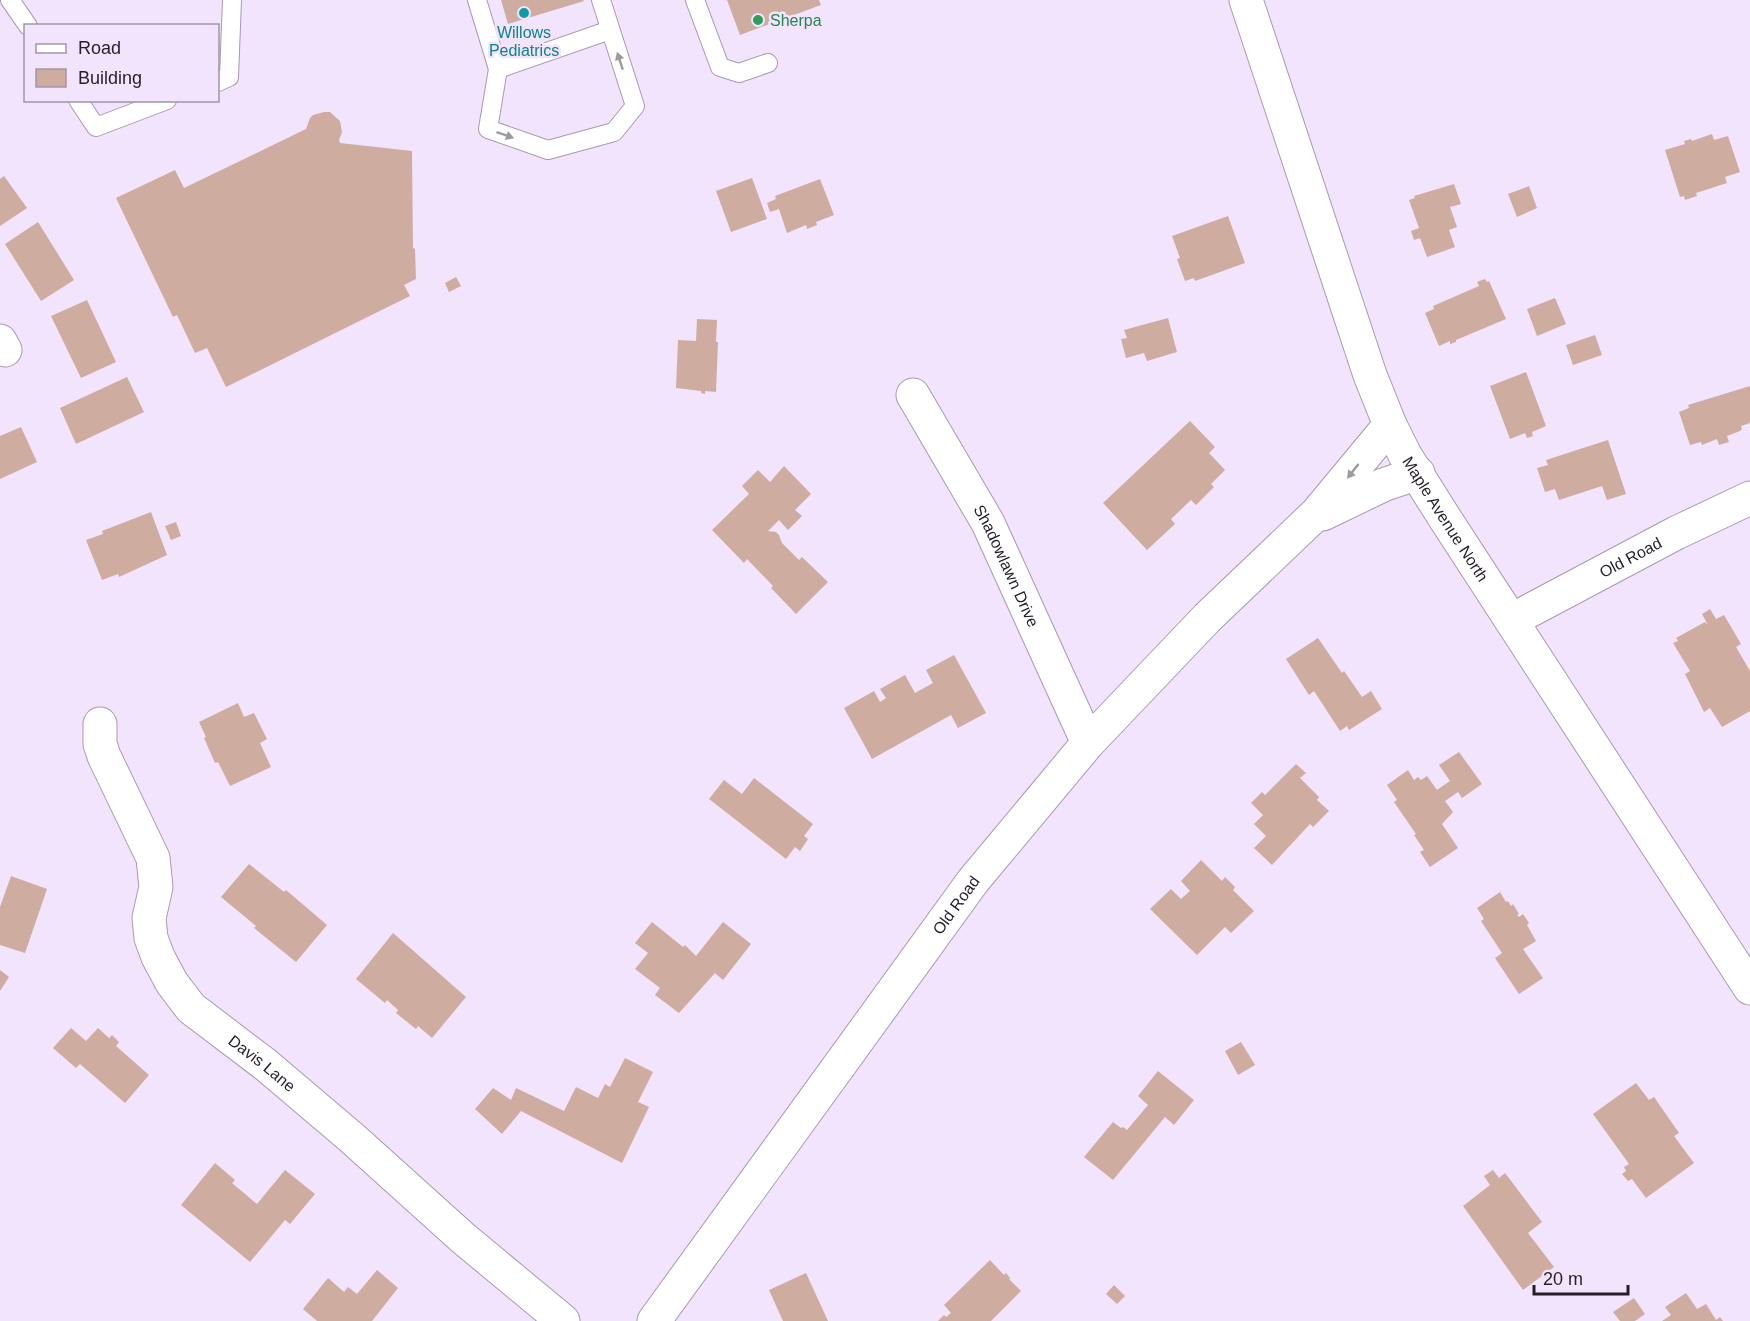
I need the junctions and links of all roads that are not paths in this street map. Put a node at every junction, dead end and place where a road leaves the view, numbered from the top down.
1 (10, 0) edge
2 (232, 0) edge
3 (477, 0) edge
4 (601, 0) edge
5 (695, 0) edge
6 (1246, 0) edge
7 (27, 24) edge
8 (610, 30) junction
9 (768, 63) dead end
10 (498, 69) junction
11 (219, 82) edge
12 (79, 102) edge
13 (162, 102) edge
14 (913, 395) dead end
15 (1390, 425) junction
16 (1418, 473) junction
17 (1750, 498) edge
18 (1304, 526) junction
19 (1512, 620) junction
20 (100, 724) dead end
21 (1088, 742) junction
22 (1750, 988) edge
23 (563, 1321) edge
24 (654, 1321) edge

1 - 7 lane
2 - 11 lane
3 - 10 lane
4 - 8 lane
5 - 9 lane
6 - 15 street, Maple Avenue North
8 - 10 lane
10 -> 8 lane
12 - 13 lane
14 - 21 street, Shadowlawn Drive
15 - 16 street, Maple Avenue North
15 -> 18 street, Old Road
16 - 18 street, Old Road
16 - 19 street, Maple Avenue North
17 - 19 street, Old Road
18 - 21 street, Old Road
19 - 22 street, Maple Avenue North
20 - 23 street, Davis Lane
21 - 24 street, Old Road

